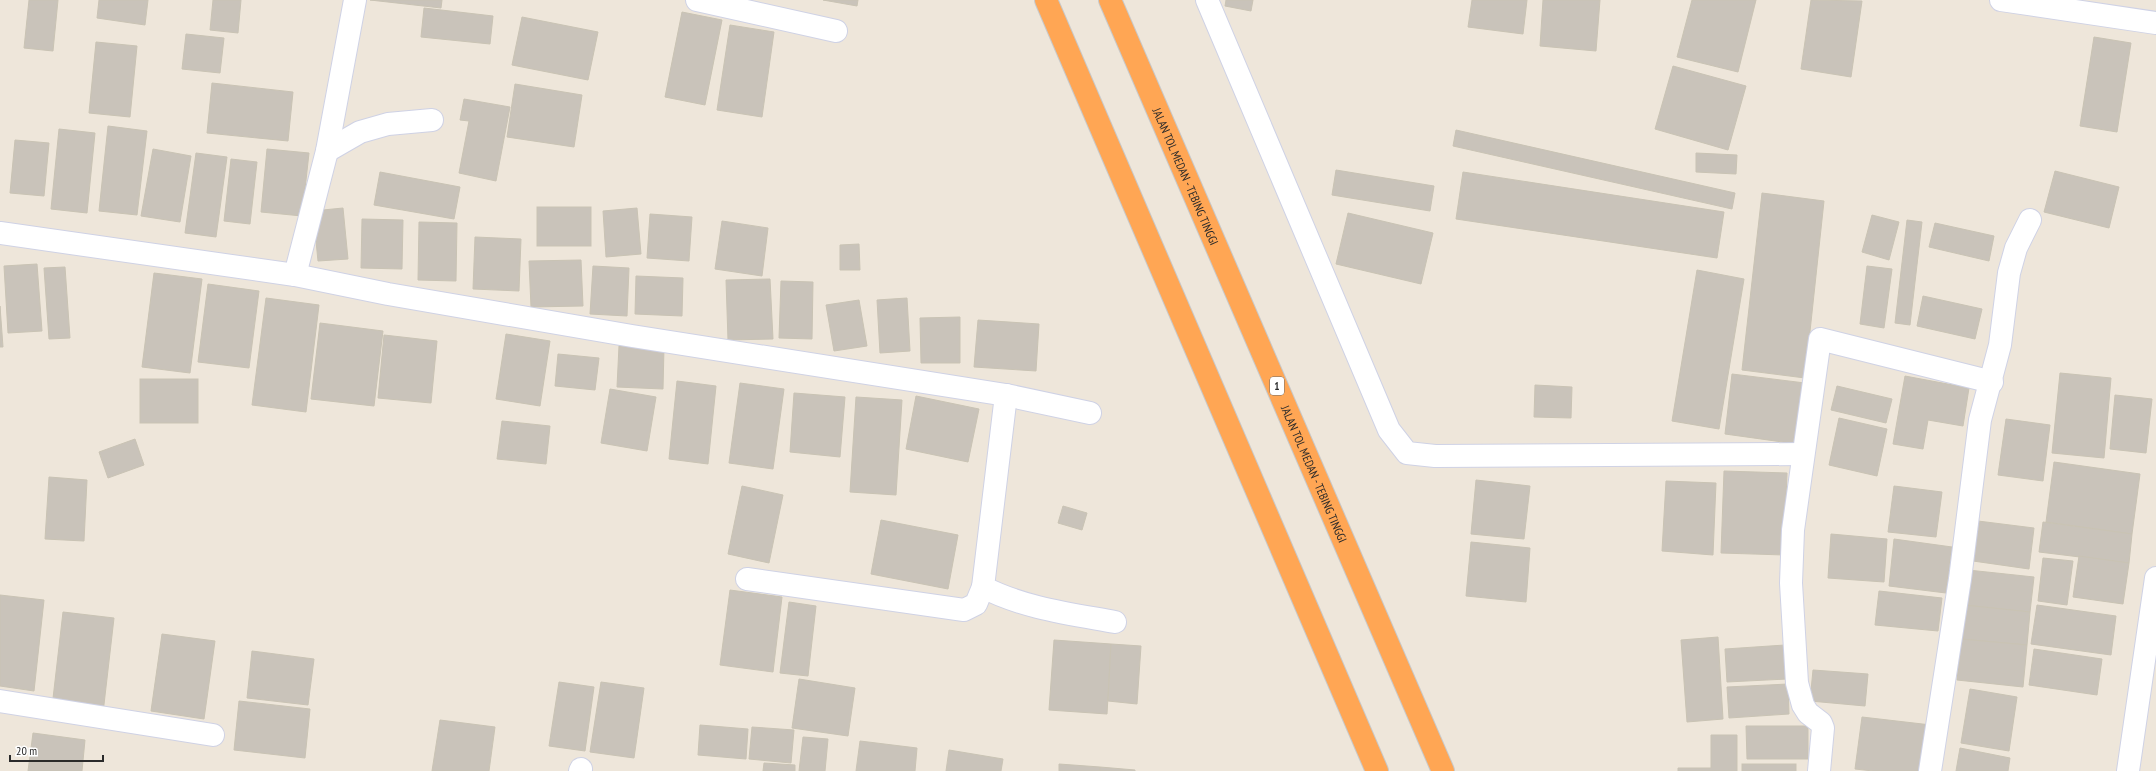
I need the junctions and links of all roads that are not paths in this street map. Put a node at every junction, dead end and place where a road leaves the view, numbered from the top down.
1 (355, 0) edge
2 (697, 0) edge
3 (1046, 0) edge
4 (1110, 0) edge
5 (1207, 0) edge
6 (2001, 0) edge
7 (2156, 23) edge
8 (836, 31) dead end
9 (432, 120) dead end
10 (327, 151) junction
11 (2030, 220) dead end
12 (0, 233) edge
13 (296, 275) junction
14 (1992, 382) junction
15 (1006, 395) junction
16 (1090, 413) dead end
17 (1802, 454) junction
18 (2156, 578) edge
19 (747, 579) dead end
20 (983, 586) junction
21 (1115, 622) dead end
22 (0, 701) edge
23 (213, 735) dead end
24 (1377, 771) edge
25 (1443, 771) edge
26 (1819, 771) edge
27 (1930, 771) edge
28 (2128, 771) edge

1 - 10 street
2 - 8 street
3 - 24 highway
4 - 25 highway, JALAN TOL MEDAN - TEBING TINGGI / 1
5 - 17 street
6 - 7 street
9 - 10 street
10 - 13 street
11 - 14 street
12 - 13 street
13 - 15 street
14 - 17 street
14 - 27 street
15 - 16 street
15 - 20 street
17 - 26 street
18 - 28 street
19 - 20 street
20 - 21 street
22 - 23 street

